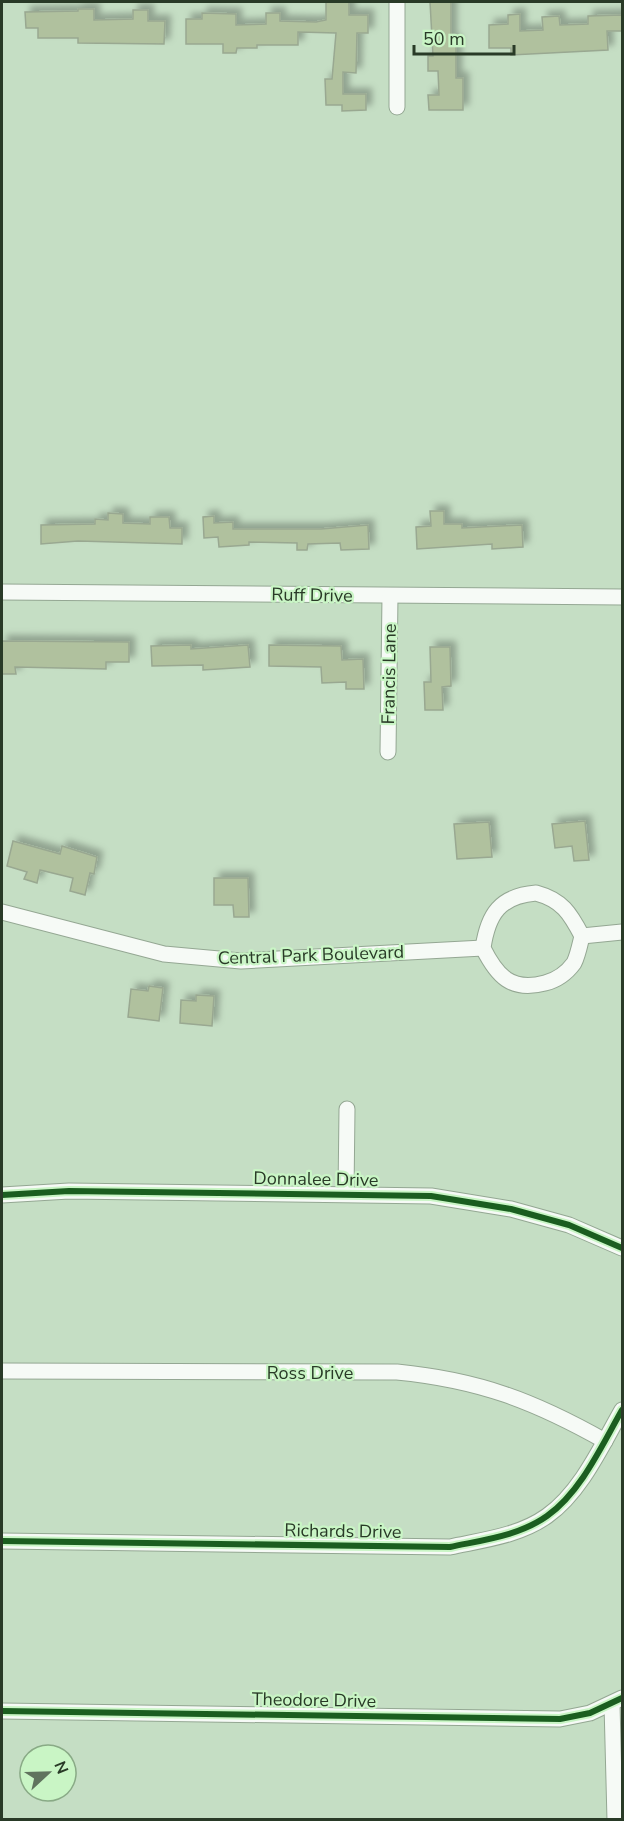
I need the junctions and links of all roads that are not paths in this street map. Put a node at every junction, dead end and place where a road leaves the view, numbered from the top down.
1 (397, 2) edge
2 (397, 107) dead end
3 (2, 592) edge
4 (390, 596) junction
5 (622, 597) edge
6 (388, 752) dead end
7 (2, 912) edge
8 (622, 932) edge
9 (582, 936) junction
10 (483, 948) junction
11 (347, 1109) dead end
12 (346, 1194) junction
13 (2, 1195) edge
14 (622, 1248) edge
15 (2, 1371) edge
16 (622, 1410) edge
17 (605, 1441) junction
18 (2, 1540) edge
19 (617, 1701) edge
20 (2, 1711) edge
21 (615, 1820) edge

1 - 2 street
3 - 4 street, Ruff Drive
4 - 5 street, Ruff Drive
4 - 6 street, Francis Lane
7 - 10 street, Central Park Boulevard
8 - 9 street
9 - 10 street
9 - 10 street
11 - 12 street
12 - 13 street, Donnalee Drive
12 - 14 street, Donnalee Drive
15 - 17 street, Ross Drive
16 - 17 street, Richards Drive
17 - 18 street, Richards Drive
19 - 20 street, Theodore Drive
19 - 21 street

